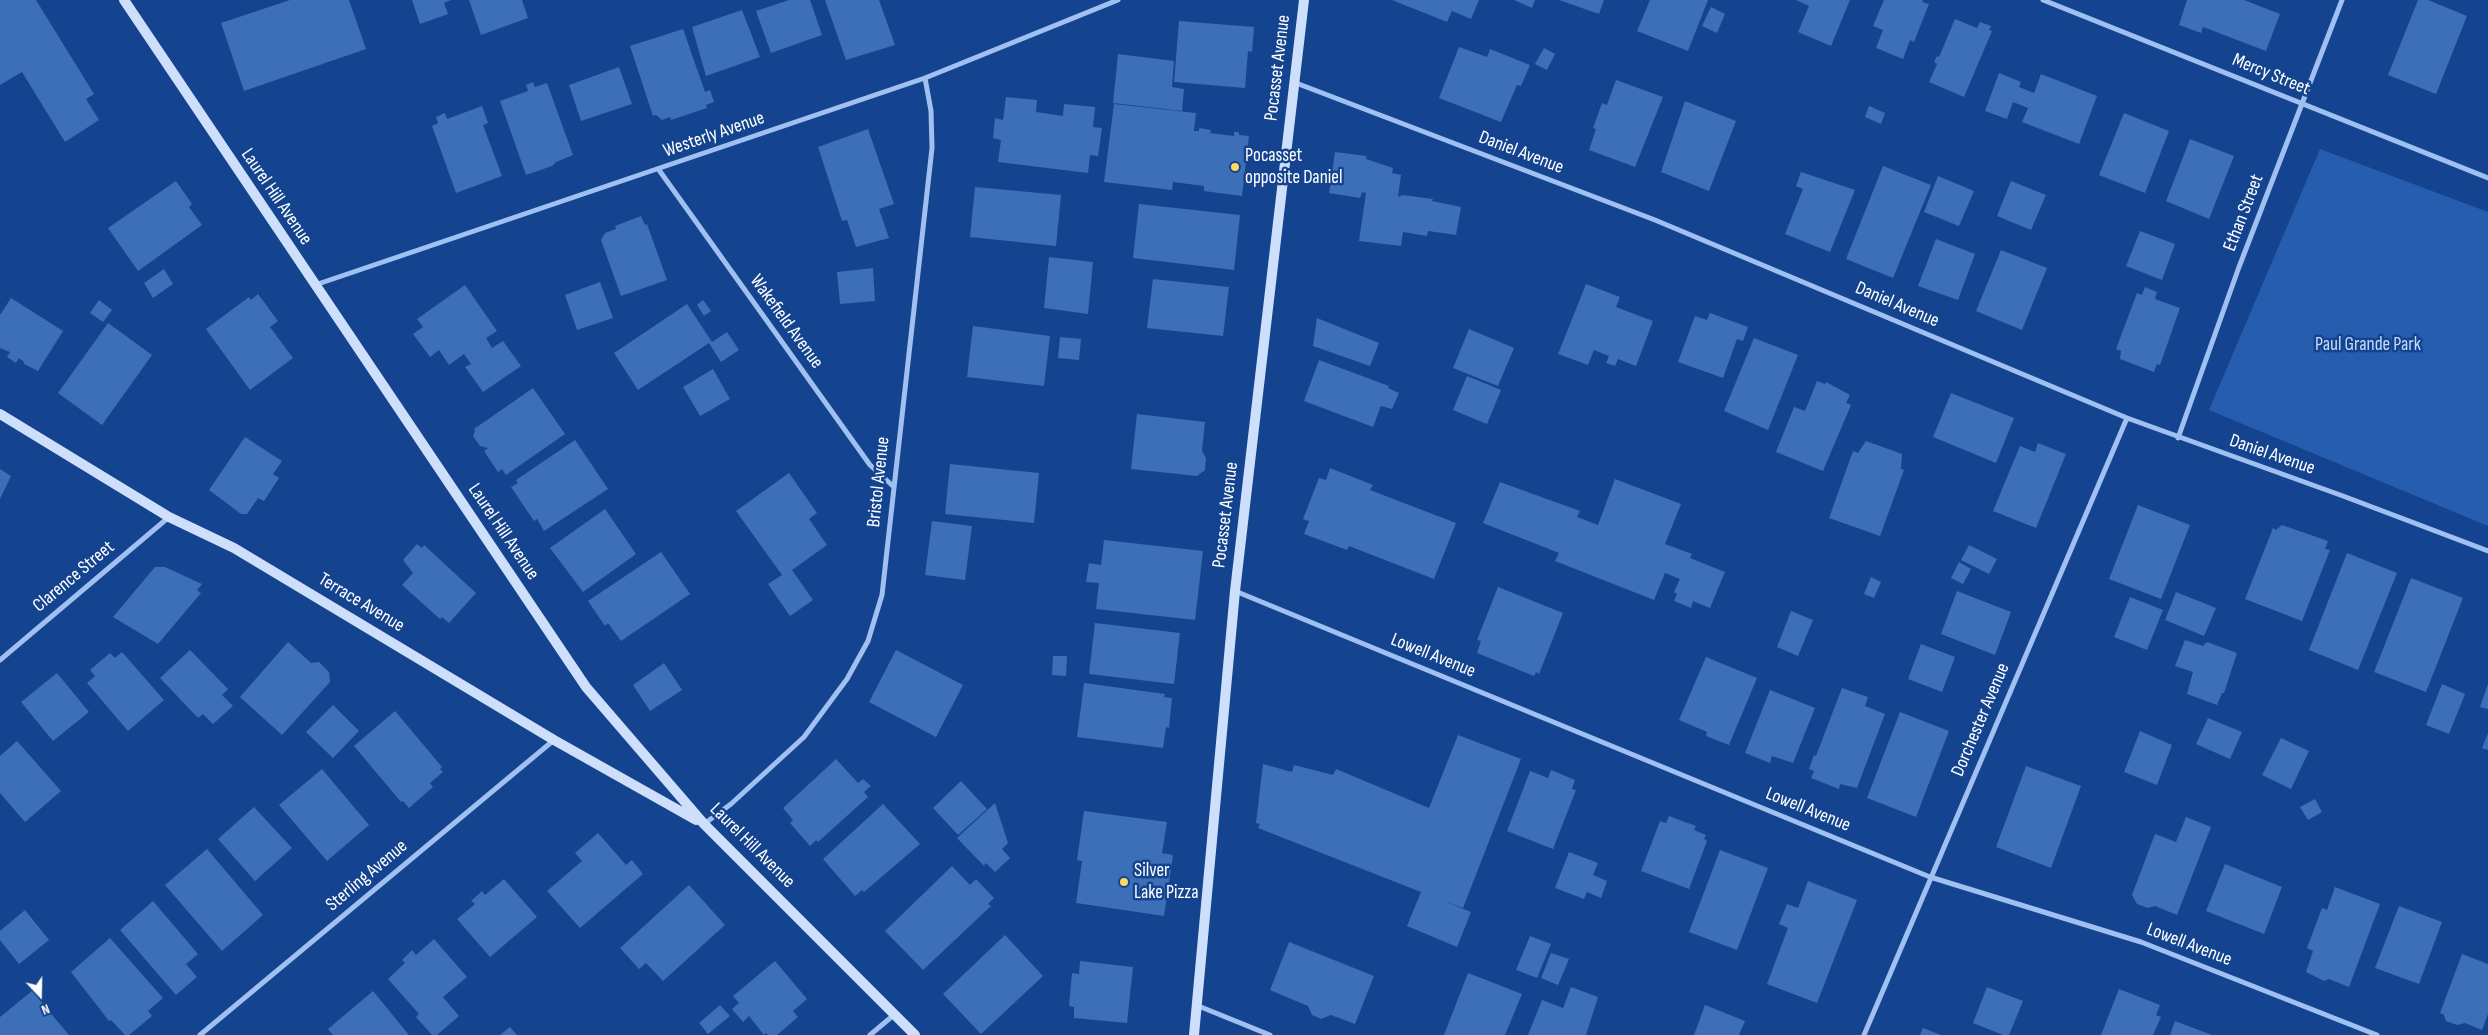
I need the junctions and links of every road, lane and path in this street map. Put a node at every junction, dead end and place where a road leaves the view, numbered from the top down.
1 (124, 0) edge
2 (1118, 0) edge
3 (1304, 0) edge
4 (2043, 0) edge
5 (2342, 0) edge
6 (925, 78) junction
7 (1296, 83) junction
8 (2302, 104) junction
9 (659, 170) junction
10 (2488, 178) edge
11 (314, 285) junction
12 (0, 414) edge
13 (2127, 418) junction
14 (2178, 438) junction
15 (894, 487) junction
16 (169, 517) junction
17 (2488, 551) edge
18 (1235, 590) junction
19 (0, 660) edge
20 (554, 740) junction
21 (704, 824) junction
22 (1930, 877) junction
23 (1196, 1004) junction
24 (895, 1014) junction
25 (200, 1035) edge
26 (870, 1035) edge
27 (915, 1035) edge
28 (1194, 1035) edge
29 (1270, 1035) edge
30 (1864, 1035) edge
31 (2377, 1035) edge

1 - 11 street, Laurel Hill Avenue
2 - 6 street, Westerly Avenue
3 - 7 street, Pocasset Avenue
4 - 8 street, Mercy Street
5 - 8 street, Ethan Street
6 - 9 street, Westerly Avenue
6 - 15 street, Bristol Avenue
7 - 13 street, Daniel Avenue
7 - 18 street, Pocasset Avenue
8 - 10 street, Mercy Street
8 - 14 street, Ethan Street
9 - 11 street, Westerly Avenue
9 - 15 street, Wakefield Avenue
11 - 21 street, Laurel Hill Avenue
12 - 16 street, Terrace Avenue
13 - 14 street, Daniel Avenue
13 - 22 street, Dorchester Avenue
14 - 17 street, Daniel Avenue
15 - 21 street, Bristol Avenue
16 - 19 street, Clarence Street
16 - 20 street, Terrace Avenue
18 - 22 street, Lowell Avenue
18 - 23 street, Pocasset Avenue
20 - 21 street, Terrace Avenue
20 - 25 street, Sterling Avenue
21 - 24 street, Laurel Hill Avenue
22 - 30 street, Dorchester Avenue
22 - 31 street, Lowell Avenue
23 - 28 street, Pocasset Avenue
23 - 29 street
24 - 26 street
24 - 27 street, Laurel Hill Avenue

